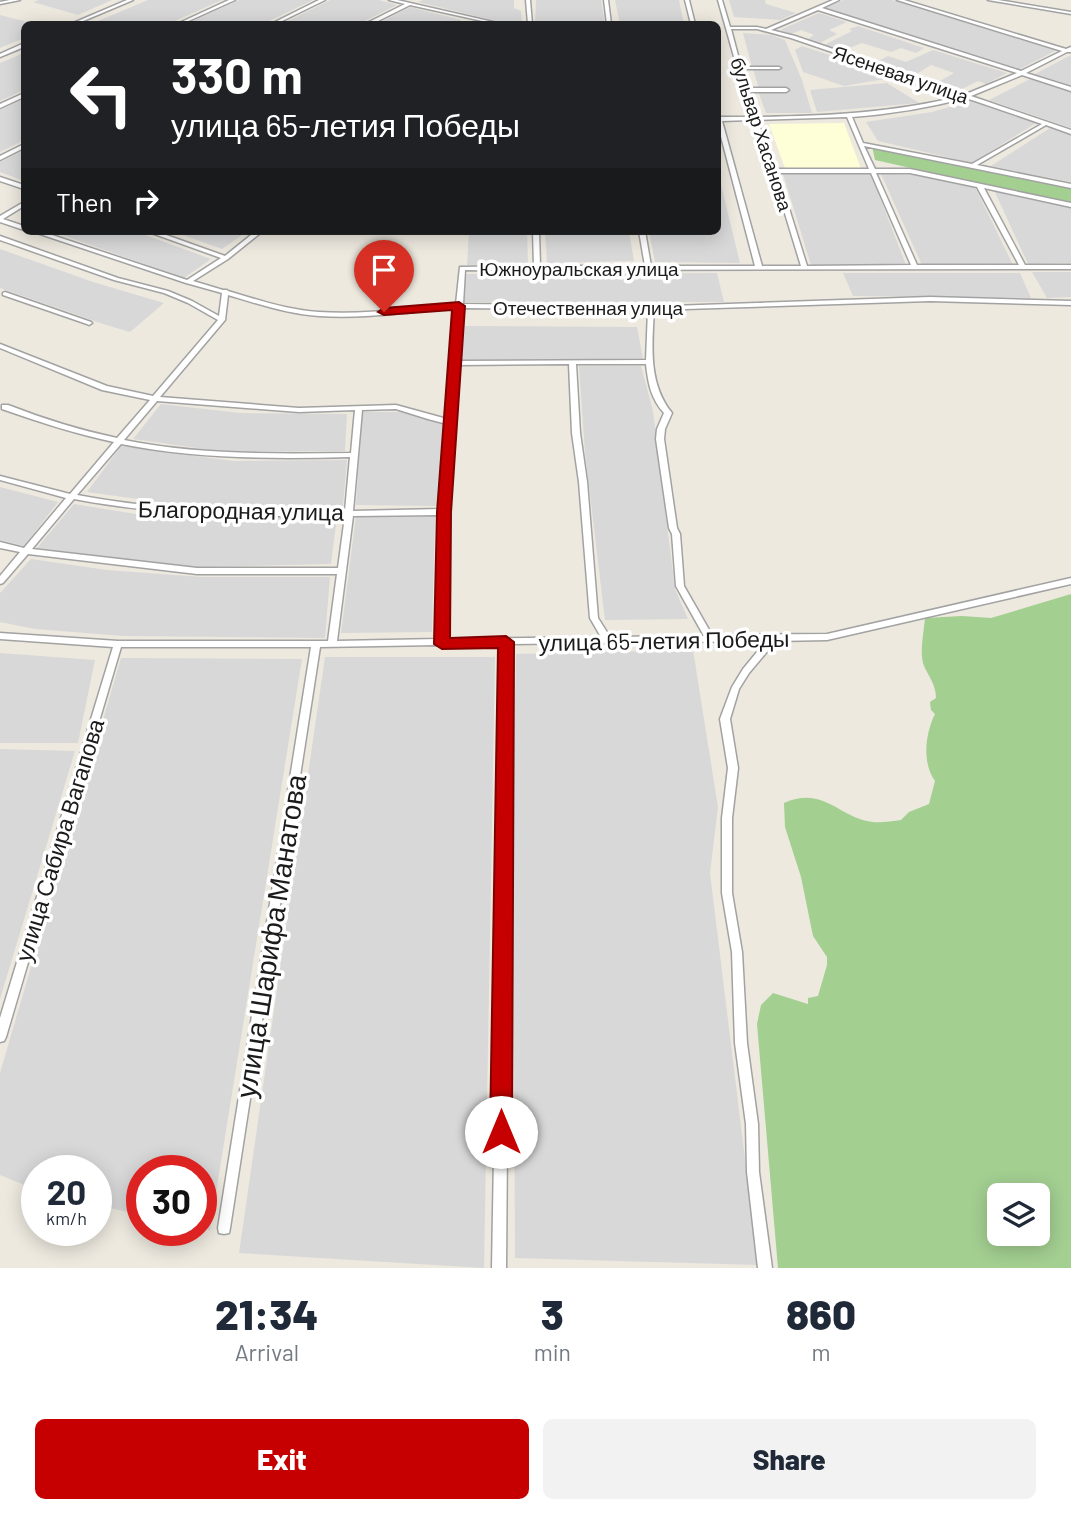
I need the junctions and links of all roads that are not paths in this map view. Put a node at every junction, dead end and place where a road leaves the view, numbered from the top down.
1 (18, 0) edge
2 (131, 0) edge
3 (233, 0) edge
4 (323, 0) edge
5 (391, 0) edge
6 (417, 0) edge
7 (528, 0) edge
8 (606, 0) edge
9 (687, 0) edge
10 (720, 0) edge
11 (837, 0) edge
12 (899, 0) edge
13 (990, 0) edge
14 (0, 3) edge
15 (409, 4) junction
16 (817, 8) junction
17 (1071, 13) edge
18 (472, 19) junction
19 (80, 21) edge
20 (186, 21) edge
21 (279, 21) edge
22 (375, 21) edge
23 (468, 21) edge
24 (483, 21) edge
25 (530, 21) edge
26 (610, 21) edge
27 (693, 21) edge
28 (729, 28) junction
29 (767, 30) junction
30 (21, 46) edge
31 (1070, 50) edge
32 (0, 56) edge
33 (740, 68) junction
34 (779, 68) dead end
35 (1021, 73) junction
36 (1071, 89) edge
37 (746, 90) junction
38 (786, 90) dead end
39 (21, 96) edge
40 (966, 96) junction
41 (0, 106) edge
42 (849, 117) junction
43 (721, 118) edge
44 (754, 118) junction
45 (1045, 124) junction
46 (721, 129) edge
47 (1071, 132) edge
48 (862, 144) junction
49 (21, 148) edge
50 (0, 158) edge
51 (974, 165) junction
52 (775, 171) junction
53 (874, 171) junction
54 (0, 179) edge
55 (979, 185) junction
56 (21, 186) edge
57 (1071, 186) edge
58 (1071, 205) edge
59 (21, 206) edge
60 (0, 219) edge
61 (21, 227) edge
62 (46, 235) edge
63 (160, 235) edge
64 (255, 235) edge
65 (536, 235) edge
66 (643, 235) edge
67 (1, 239) edge
68 (226, 258) junction
69 (648, 267) junction
70 (759, 267) junction
71 (1023, 267) junction
72 (1071, 267) edge
73 (805, 268) junction
74 (915, 268) junction
75 (537, 269) junction
76 (188, 282) junction
77 (225, 291) junction
78 (3, 293) edge
79 (0, 302) edge
80 (1071, 303) edge
81 (459, 306) junction
82 (652, 308) junction
83 (222, 320) junction
84 (89, 323) dead end
85 (0, 346) edge
86 (572, 362) junction
87 (650, 362) junction
88 (456, 363) junction
89 (155, 399) junction
90 (5, 407) dead end
91 (359, 408) junction
92 (451, 422) junction
93 (118, 442) junction
94 (354, 455) junction
95 (0, 478) edge
96 (71, 498) junction
97 (349, 512) junction
98 (444, 512) junction
99 (0, 545) edge
100 (26, 551) junction
101 (340, 570) junction
102 (0, 581) edge
103 (1071, 581) edge
104 (0, 636) edge
105 (773, 638) junction
106 (710, 639) junction
107 (608, 641) junction
108 (506, 642) junction
109 (332, 643) junction
110 (118, 644) junction
111 (316, 644) junction
112 (442, 644) junction
113 (0, 1037) edge
114 (224, 1228) dead end
115 (499, 1268) edge
116 (765, 1268) edge

1 - 14 street
2 - 19 street
3 - 20 street
4 - 21 street
5 - 15 street
6 - 15 street
7 - 25 street
8 - 26 street
9 - 27 street
10 - 28 street, бульвар Хасанова
11 - 16 street
12 - 31 street
13 - 17 street
15 - 18 street
15 - 22 street
16 - 29 street
16 - 35 street
18 - 23 street
18 - 24 street
28 - 29 street, Ясеневая улица
28 - 33 street, бульвар Хасанова
29 - 40 street, Ясеневая улица
30 - 32 street
31 - 35 street
33 - 34 street
33 - 37 street, бульвар Хасанова
35 - 36 street
35 - 40 street
37 - 38 street
37 - 44 street, бульвар Хасанова
39 - 41 street
40 - 42 street
40 - 45 street, Ясеневая улица
42 - 44 street
42 - 48 street
43 - 44 street
44 - 52 street, бульвар Хасанова
45 - 47 street, Ясеневая улица
45 - 51 street
46 - 70 street, бульвар Хасанова
48 - 51 street
48 - 53 street
49 - 50 street
51 - 57 street
52 - 53 street
52 - 73 street, бульвар Хасанова
53 - 55 street
53 - 74 street
54 - 56 street
55 - 58 street
55 - 71 street
59 - 60 street
60 - 61 street
62 - 76 street, Отечественная улица
63 - 68 street
64 - 68 street
65 - 75 street
66 - 69 street
67 - 83 street
68 - 76 street
69 - 70 street, Южноуральская улица
69 - 75 street, Южноуральская улица
70 - 73 street, Южноуральская улица
71 - 72 street, Южноуральская улица
71 - 74 street, Южноуральская улица
73 - 74 street, Южноуральская улица
75 - 81 street, Южноуральская улица
76 - 77 street, Отечественная улица
77 - 81 street, Отечественная улица
77 - 83 street
78 - 79 street
78 - 84 street
80 - 82 street, Отечественная улица
81 - 82 street, Отечественная улица
81 - 88 street, Южноуральская улица
82 - 87 street
83 - 89 street
85 - 89 street
86 - 87 street
86 - 88 street
86 - 107 street
87 - 106 street
88 - 92 street, Южноуральская улица
89 - 91 street
89 - 93 street
90 - 93 street
91 - 92 street
91 - 94 street
92 - 98 street, Южноуральская улица
93 - 94 street
93 - 96 street
94 - 97 street
95 - 96 street, Благородная улица
96 - 97 street, Благородная улица
96 - 100 street
97 - 98 street, Благородная улица
97 - 101 street
98 - 112 street, Южноуральская улица
99 - 100 street
100 - 101 street
100 - 102 street
101 - 109 street
103 - 105 street, улица 65-летия Победы
104 - 110 street, улица 65-летия Победы
105 - 106 street, улица 65-летия Победы
105 - 116 street
106 - 107 street, улица 65-летия Победы
107 - 108 street, улица 65-летия Победы
108 - 112 street, улица 65-летия Победы
108 - 115 street
109 - 111 street, улица 65-летия Победы
109 - 112 street, улица 65-летия Победы
110 - 111 street, улица 65-летия Победы
110 - 113 street, улица Сабира Вагапова
111 - 114 street, улица Шарифа Манатова

